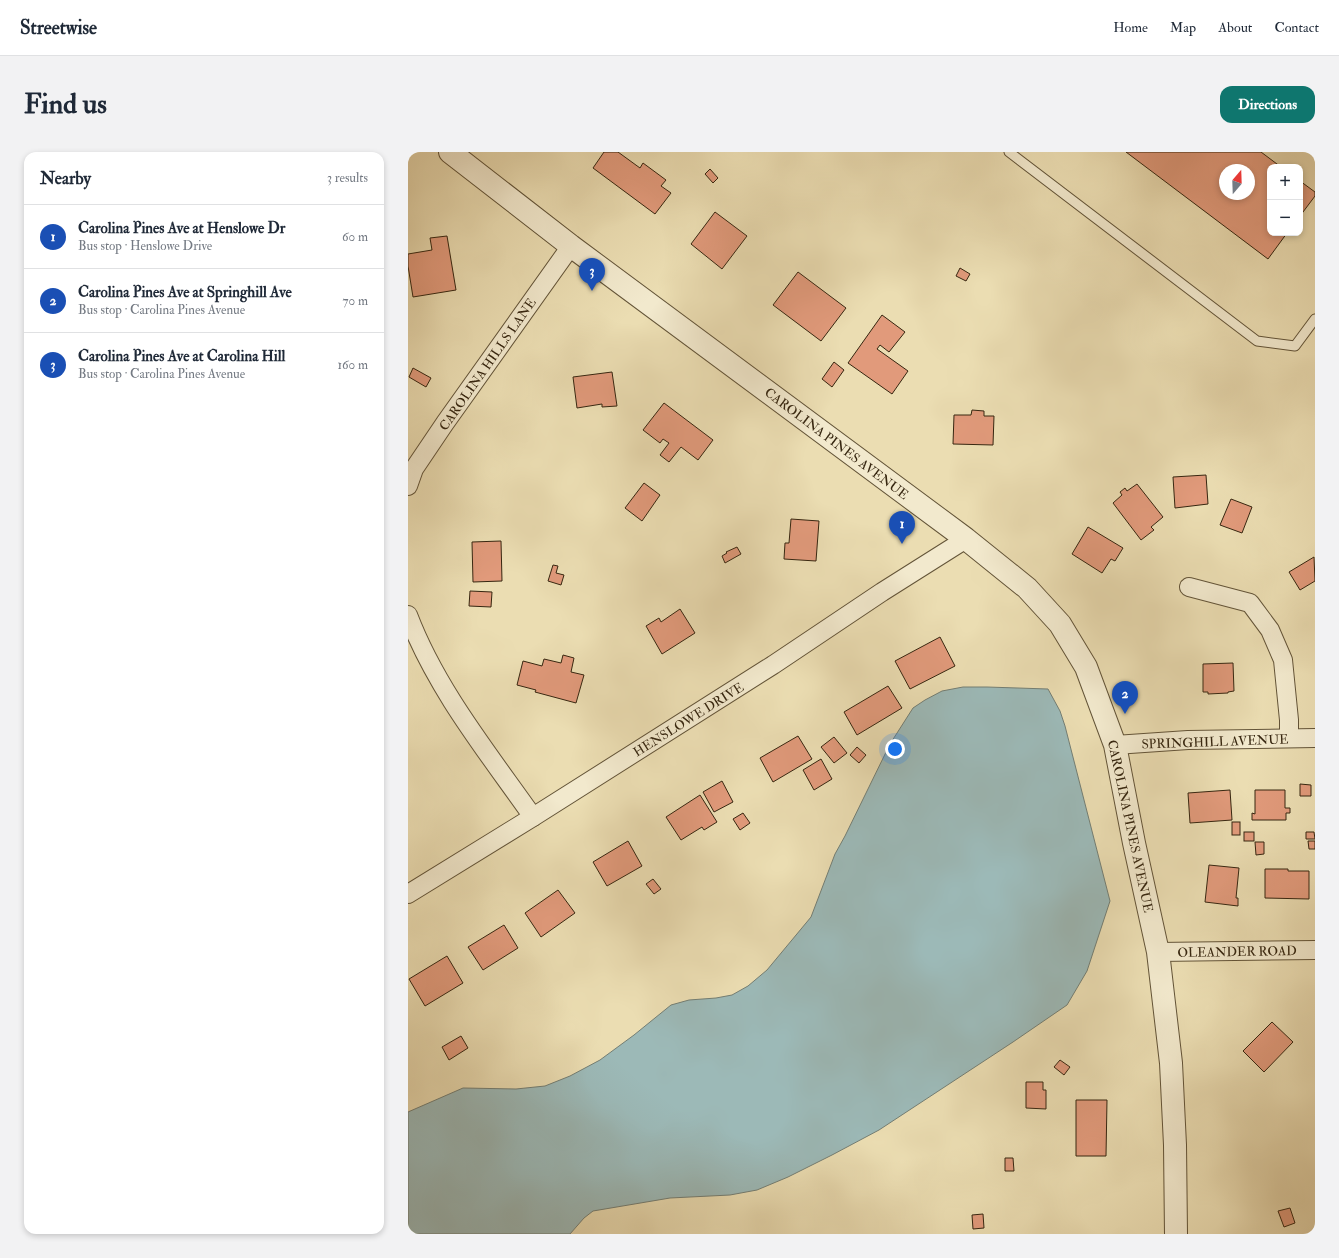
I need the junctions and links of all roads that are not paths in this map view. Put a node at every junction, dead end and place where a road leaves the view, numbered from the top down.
1 (450, 152) edge
2 (1009, 152) edge
3 (571, 246) junction
4 (1315, 319) edge
5 (408, 486) edge
6 (966, 539) junction
7 (1189, 587) dead end
8 (408, 616) edge
9 (1289, 737) junction
10 (1315, 738) edge
11 (1115, 746) junction
12 (533, 817) junction
13 (408, 894) edge
14 (1315, 950) edge
15 (1158, 952) junction
16 (1176, 1234) edge

1 - 3 street, CAROLINA PINES AVENUE
2 - 4 lane
3 - 5 street, CAROLINA HILLS LANE
3 - 6 street, CAROLINA PINES AVENUE
6 - 11 street, CAROLINA PINES AVENUE
6 - 12 street, HENSLOWE DRIVE
7 - 9 street
8 - 12 street
9 - 10 street, SPRINGHILL AVENUE
9 - 11 street, SPRINGHILL AVENUE
11 - 15 street, CAROLINA PINES AVENUE
12 - 13 street, HENSLOWE DRIVE
14 - 15 street, OLEANDER ROAD
15 - 16 street, CAROLINA PINES AVENUE

